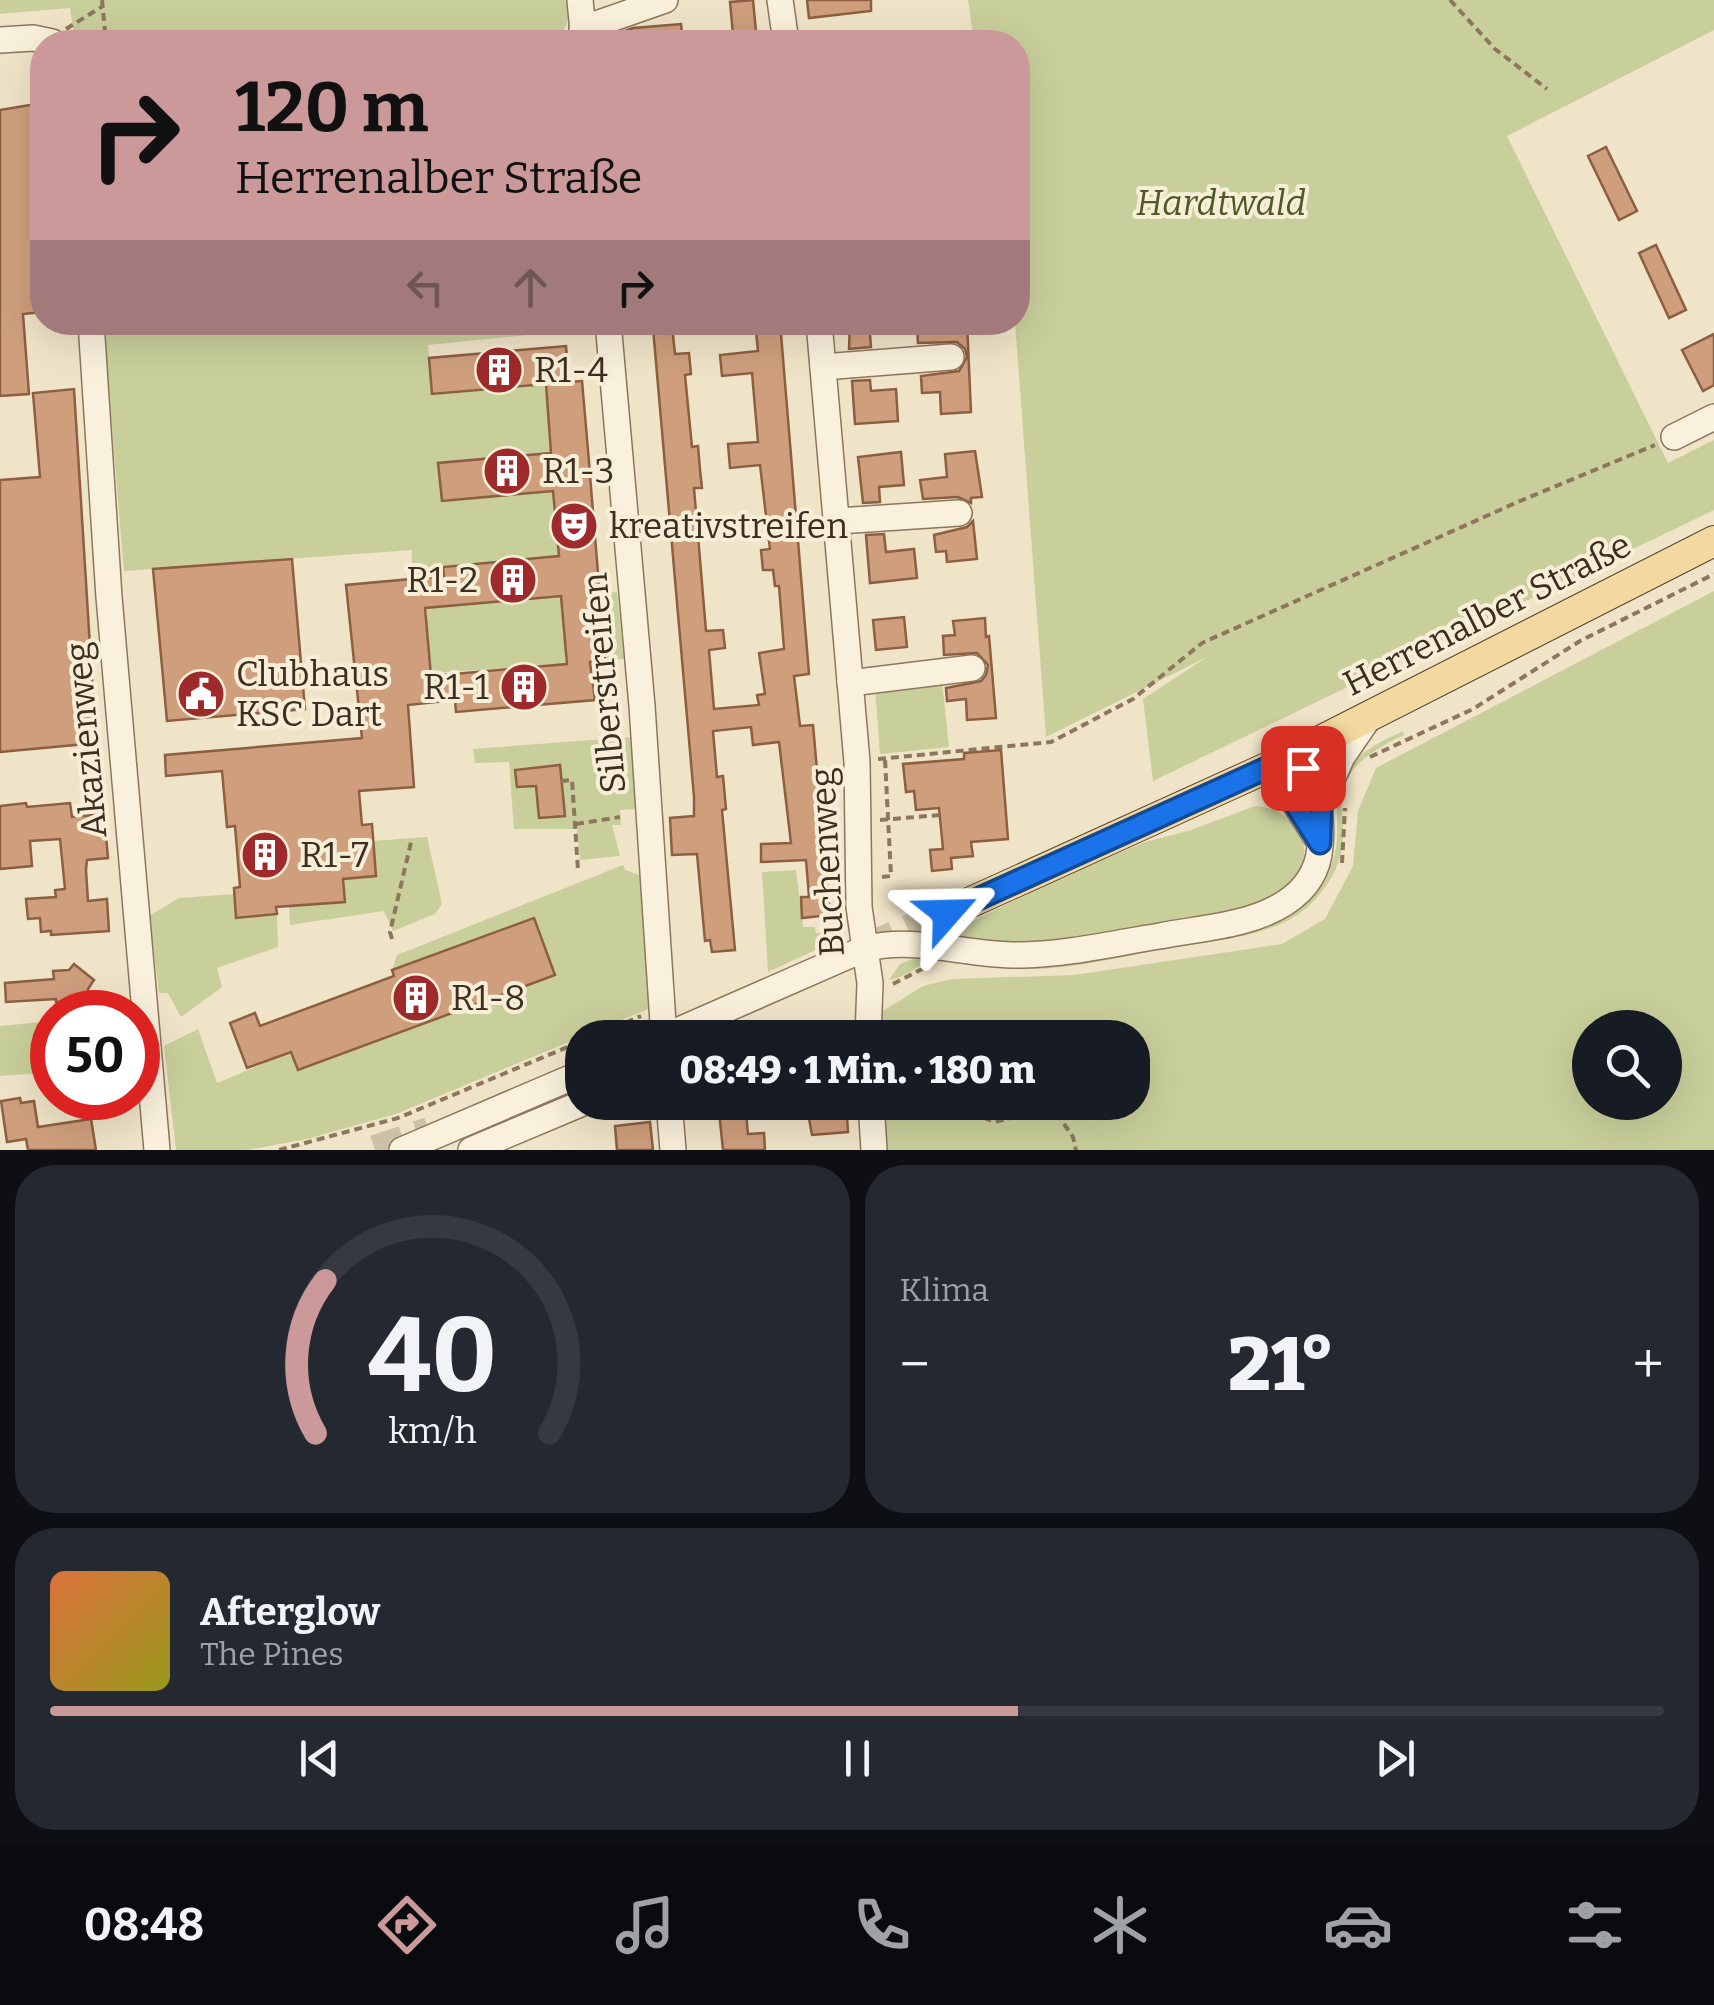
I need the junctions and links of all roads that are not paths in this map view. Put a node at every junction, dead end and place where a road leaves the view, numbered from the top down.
1 (580, 0) edge
2 (665, 0) edge
3 (780, 0) edge
4 (582, 30) edge
5 (597, 30) edge
6 (784, 30) edge
7 (30, 38) edge
8 (0, 40) edge
9 (92, 335) edge
10 (609, 335) edge
11 (821, 335) edge
12 (951, 357) dead end
13 (823, 366) junction
14 (1714, 417) edge
15 (1674, 438) road end
16 (960, 513) dead end
17 (838, 521) junction
18 (1714, 540) edge
19 (972, 668) dead end
20 (850, 683) junction
21 (1370, 716) junction
22 (1282, 760) junction
23 (1321, 804) junction
24 (1320, 843) junction
25 (947, 913) tunnel mouth
26 (864, 949) junction
27 (664, 1020) edge
28 (702, 1020) edge
29 (869, 1020) edge
30 (565, 1080) edge
31 (565, 1110) edge
32 (671, 1120) edge
33 (872, 1120) edge
34 (408, 1149) tunnel mouth
35 (156, 1150) edge
36 (472, 1150) edge
37 (674, 1150) edge
38 (874, 1150) edge

1 - 4 street
2 - 5 street
3 - 6 street
7 - 8 street
9 - 35 street, Akazienweg
10 - 27 street, Silberstreifen
11 - 13 street, Buchenweg
12 - 13 street
13 - 17 street, Buchenweg
14 - 15 street
16 - 17 street
17 - 20 street, Buchenweg
18 - 21 main road, Herrenalber Straße
19 - 20 street
20 - 26 street, Buchenweg
21 - 22 main road, Herrenalber Straße
21 - 23 street
22 - 23 street
22 - 24 street
22 - 25 main road, Herrenalber Straße
23 - 24 street
24 - 26 street
26 - 28 street
26 - 29 street, Buchenweg
30 - 34 street
31 - 36 street
32 - 37 street
33 - 38 street

